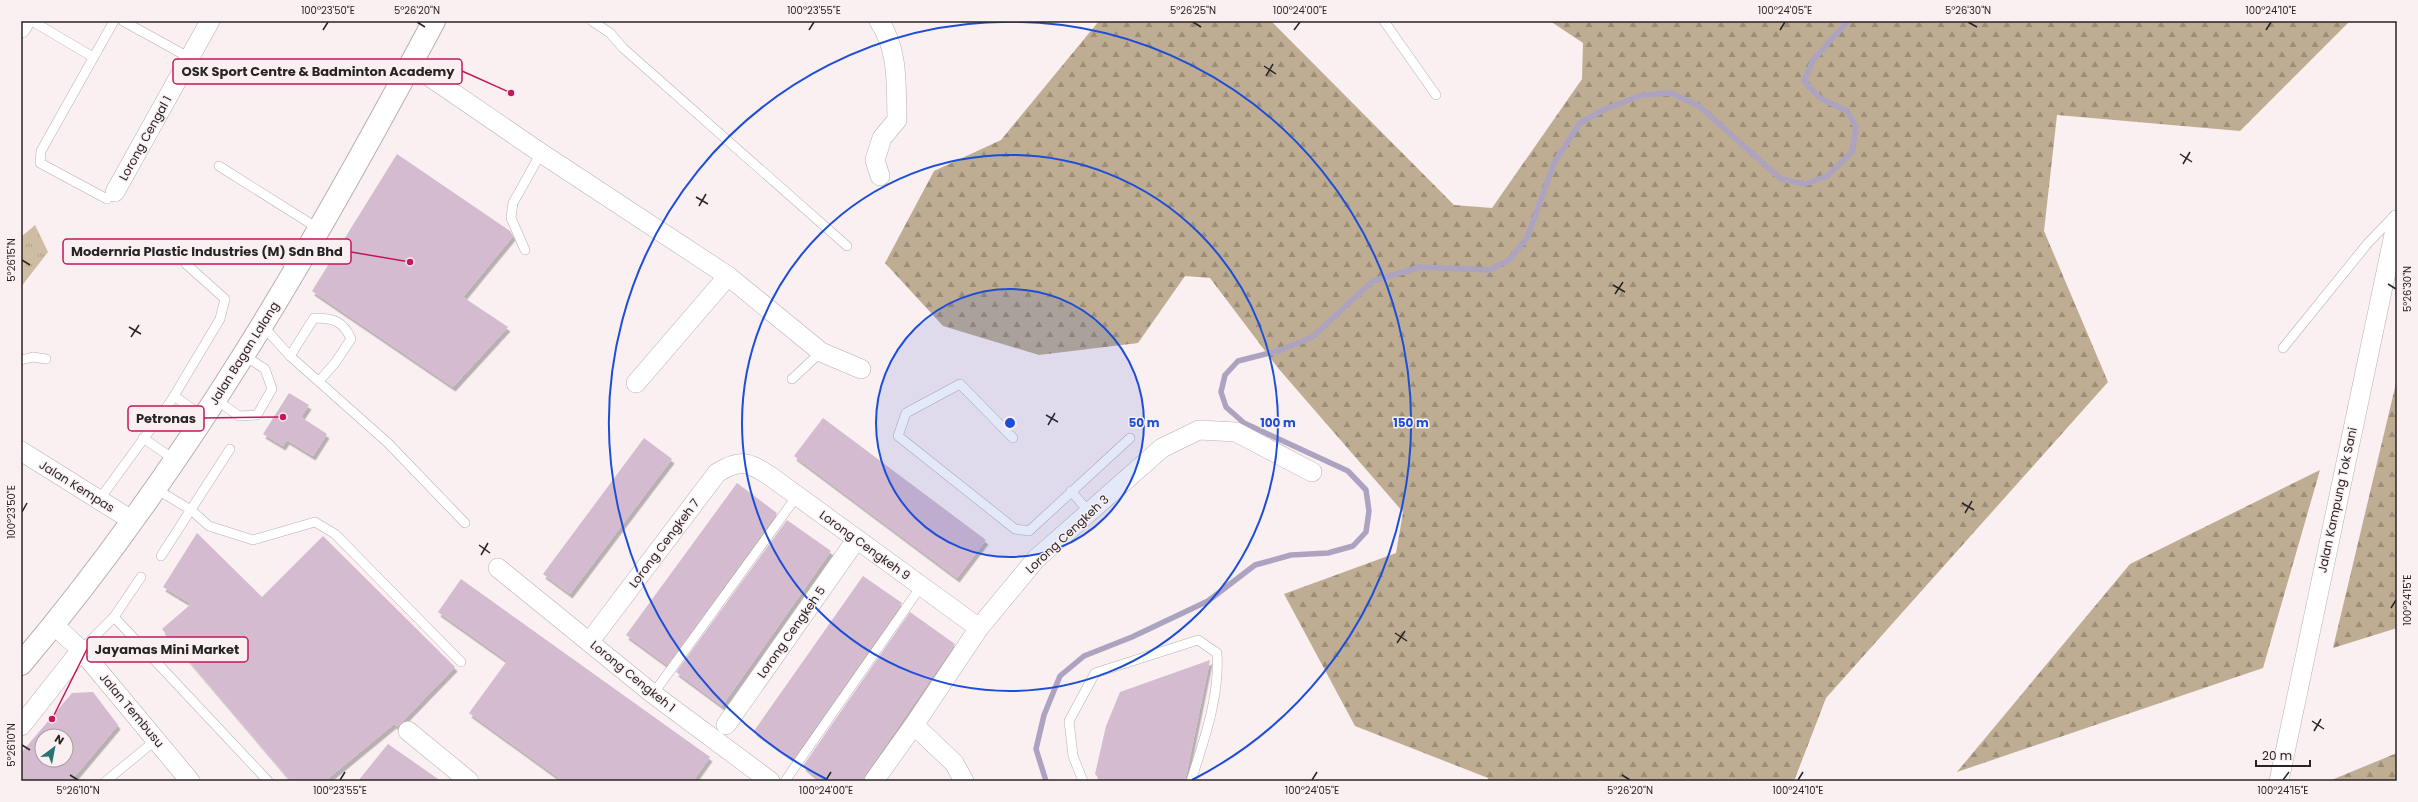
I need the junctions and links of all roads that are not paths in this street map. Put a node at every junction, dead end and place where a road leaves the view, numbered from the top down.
1 (25, 21) edge
2 (32, 21) edge
3 (114, 21) edge
4 (123, 21) edge
5 (210, 21) edge
6 (434, 21) edge
7 (592, 21) edge
8 (879, 21) edge
9 (1384, 21) edge
10 (21, 28) edge
11 (93, 57) junction
12 (190, 58) junction
13 (412, 64) junction
14 (1436, 95) dead end
15 (541, 154) junction
16 (219, 166) dead end
17 (880, 176) dead end
18 (115, 192) joint
19 (2397, 212) edge
20 (2397, 220) edge
21 (320, 229) junction
22 (847, 246) dead end
23 (262, 247) dead end
24 (525, 250) dead end
25 (186, 264) dead end
26 (296, 268) junction
27 (728, 276) junction
28 (262, 325) junction
29 (2283, 348) dead end
30 (820, 352) junction
31 (242, 355) junction
32 (290, 356) junction
33 (46, 359) dead end
34 (21, 360) edge
35 (861, 369) dead end
36 (792, 379) dead end
37 (319, 381) junction
38 (636, 383) dead end
39 (174, 396) junction
40 (209, 408) junction
41 (143, 438) junction
42 (1013, 438) dead end
43 (1130, 438) dead end
44 (230, 449) dead end
45 (21, 451) edge
46 (175, 460) junction
47 (749, 463) joint
48 (1312, 472) dead end
49 (156, 489) junction
50 (1070, 491) junction
51 (796, 496) junction
52 (99, 500) junction
53 (191, 510) junction
54 (1090, 512) junction
55 (133, 521) junction
56 (465, 523) dead end
57 (856, 540) junction
58 (161, 556) dead end
59 (498, 568) dead end
60 (141, 577) dead end
61 (922, 586) junction
62 (114, 617) junction
63 (54, 625) junction
64 (979, 628) junction
65 (590, 641) junction
66 (81, 650) junction
67 (461, 662) dead end
68 (21, 664) edge
69 (652, 694) junction
70 (726, 725) dead end
71 (914, 725) junction
72 (21, 726) edge
73 (408, 731) dead end
74 (156, 739) junction
75 (745, 774) edge
76 (106, 781) edge
77 (190, 781) edge
78 (268, 781) edge
79 (468, 781) edge
80 (770, 781) edge
81 (785, 781) edge
82 (874, 781) edge
83 (964, 781) edge
84 (1083, 781) edge
85 (1191, 781) edge
86 (2279, 781) edge

1 - 10 street
2 - 11 lane
3 - 11 lane
4 - 12 lane
5 - 12 street, Lorong Cengal 1
6 - 13 main road, Jalan Bagan Lalang
7 - 22 lane
8 - 17 street
9 - 14 lane
11 - 18 lane
12 - 18 street, Lorong Cengal 1
13 - 15 street
13 - 21 main road, Jalan Bagan Lalang
15 - 24 lane
15 - 27 street
16 - 21 lane
19 - 29 lane
20 - 86 street, Jalan Kampung Tok Sani
21 - 26 main road, Jalan Bagan Lalang
23 - 26 lane
25 - 39 lane
26 - 28 main road, Jalan Bagan Lalang
27 - 30 street
27 - 38 street
28 - 31 main road, Jalan Bagan Lalang
28 - 32 lane
30 - 35 street
30 - 36 lane
31 - 40 main road, Jalan Bagan Lalang
31 - 40 lane
32 - 37 lane
32 - 37 lane
33 - 34 lane
37 - 56 lane
39 - 40 lane
39 - 41 lane
40 - 46 main road, Jalan Bagan Lalang
41 - 46 lane
41 - 52 lane
42 - 50 lane
43 - 50 lane
44 - 53 lane
45 - 52 street, Jalan Kempas
46 - 49 main road, Jalan Bagan Lalang
47 - 51 street, Lorong Cengkeh 9
47 - 65 street, Lorong Cengkeh 7
48 - 54 street, Lorong Cengkeh 3
49 - 53 lane
49 - 55 main road, Jalan Bagan Lalang
50 - 54 lane
51 - 57 street, Lorong Cengkeh 9
51 - 69 lane
52 - 55 street, Jalan Kempas
53 - 58 lane
53 - 67 lane
54 - 64 street, Lorong Cengkeh 3
55 - 63 main road, Jalan Bagan Lalang
57 - 61 street, Lorong Cengkeh 9
57 - 70 street, Lorong Cengkeh 5
59 - 65 street, Lorong Cengkeh 1
60 - 62 lane
61 - 64 street, Lorong Cengkeh 9
61 - 81 lane
62 - 66 lane
62 - 78 lane
63 - 66 street, Jalan Tembusu
63 - 68 main road, Jalan Bagan Lalang
64 - 71 street, Lorong Cengkeh 3
65 - 69 street, Lorong Cengkeh 1
66 - 72 street
66 - 74 street, Jalan Tembusu
69 - 75 street, Lorong Cengkeh 1
71 - 82 street, Lorong Cengkeh 3
71 - 83 street
73 - 79 street
74 - 76 lane
74 - 77 street, Jalan Tembusu
75 - 80 street, Lorong Cengkeh 1
84 - 85 lane

